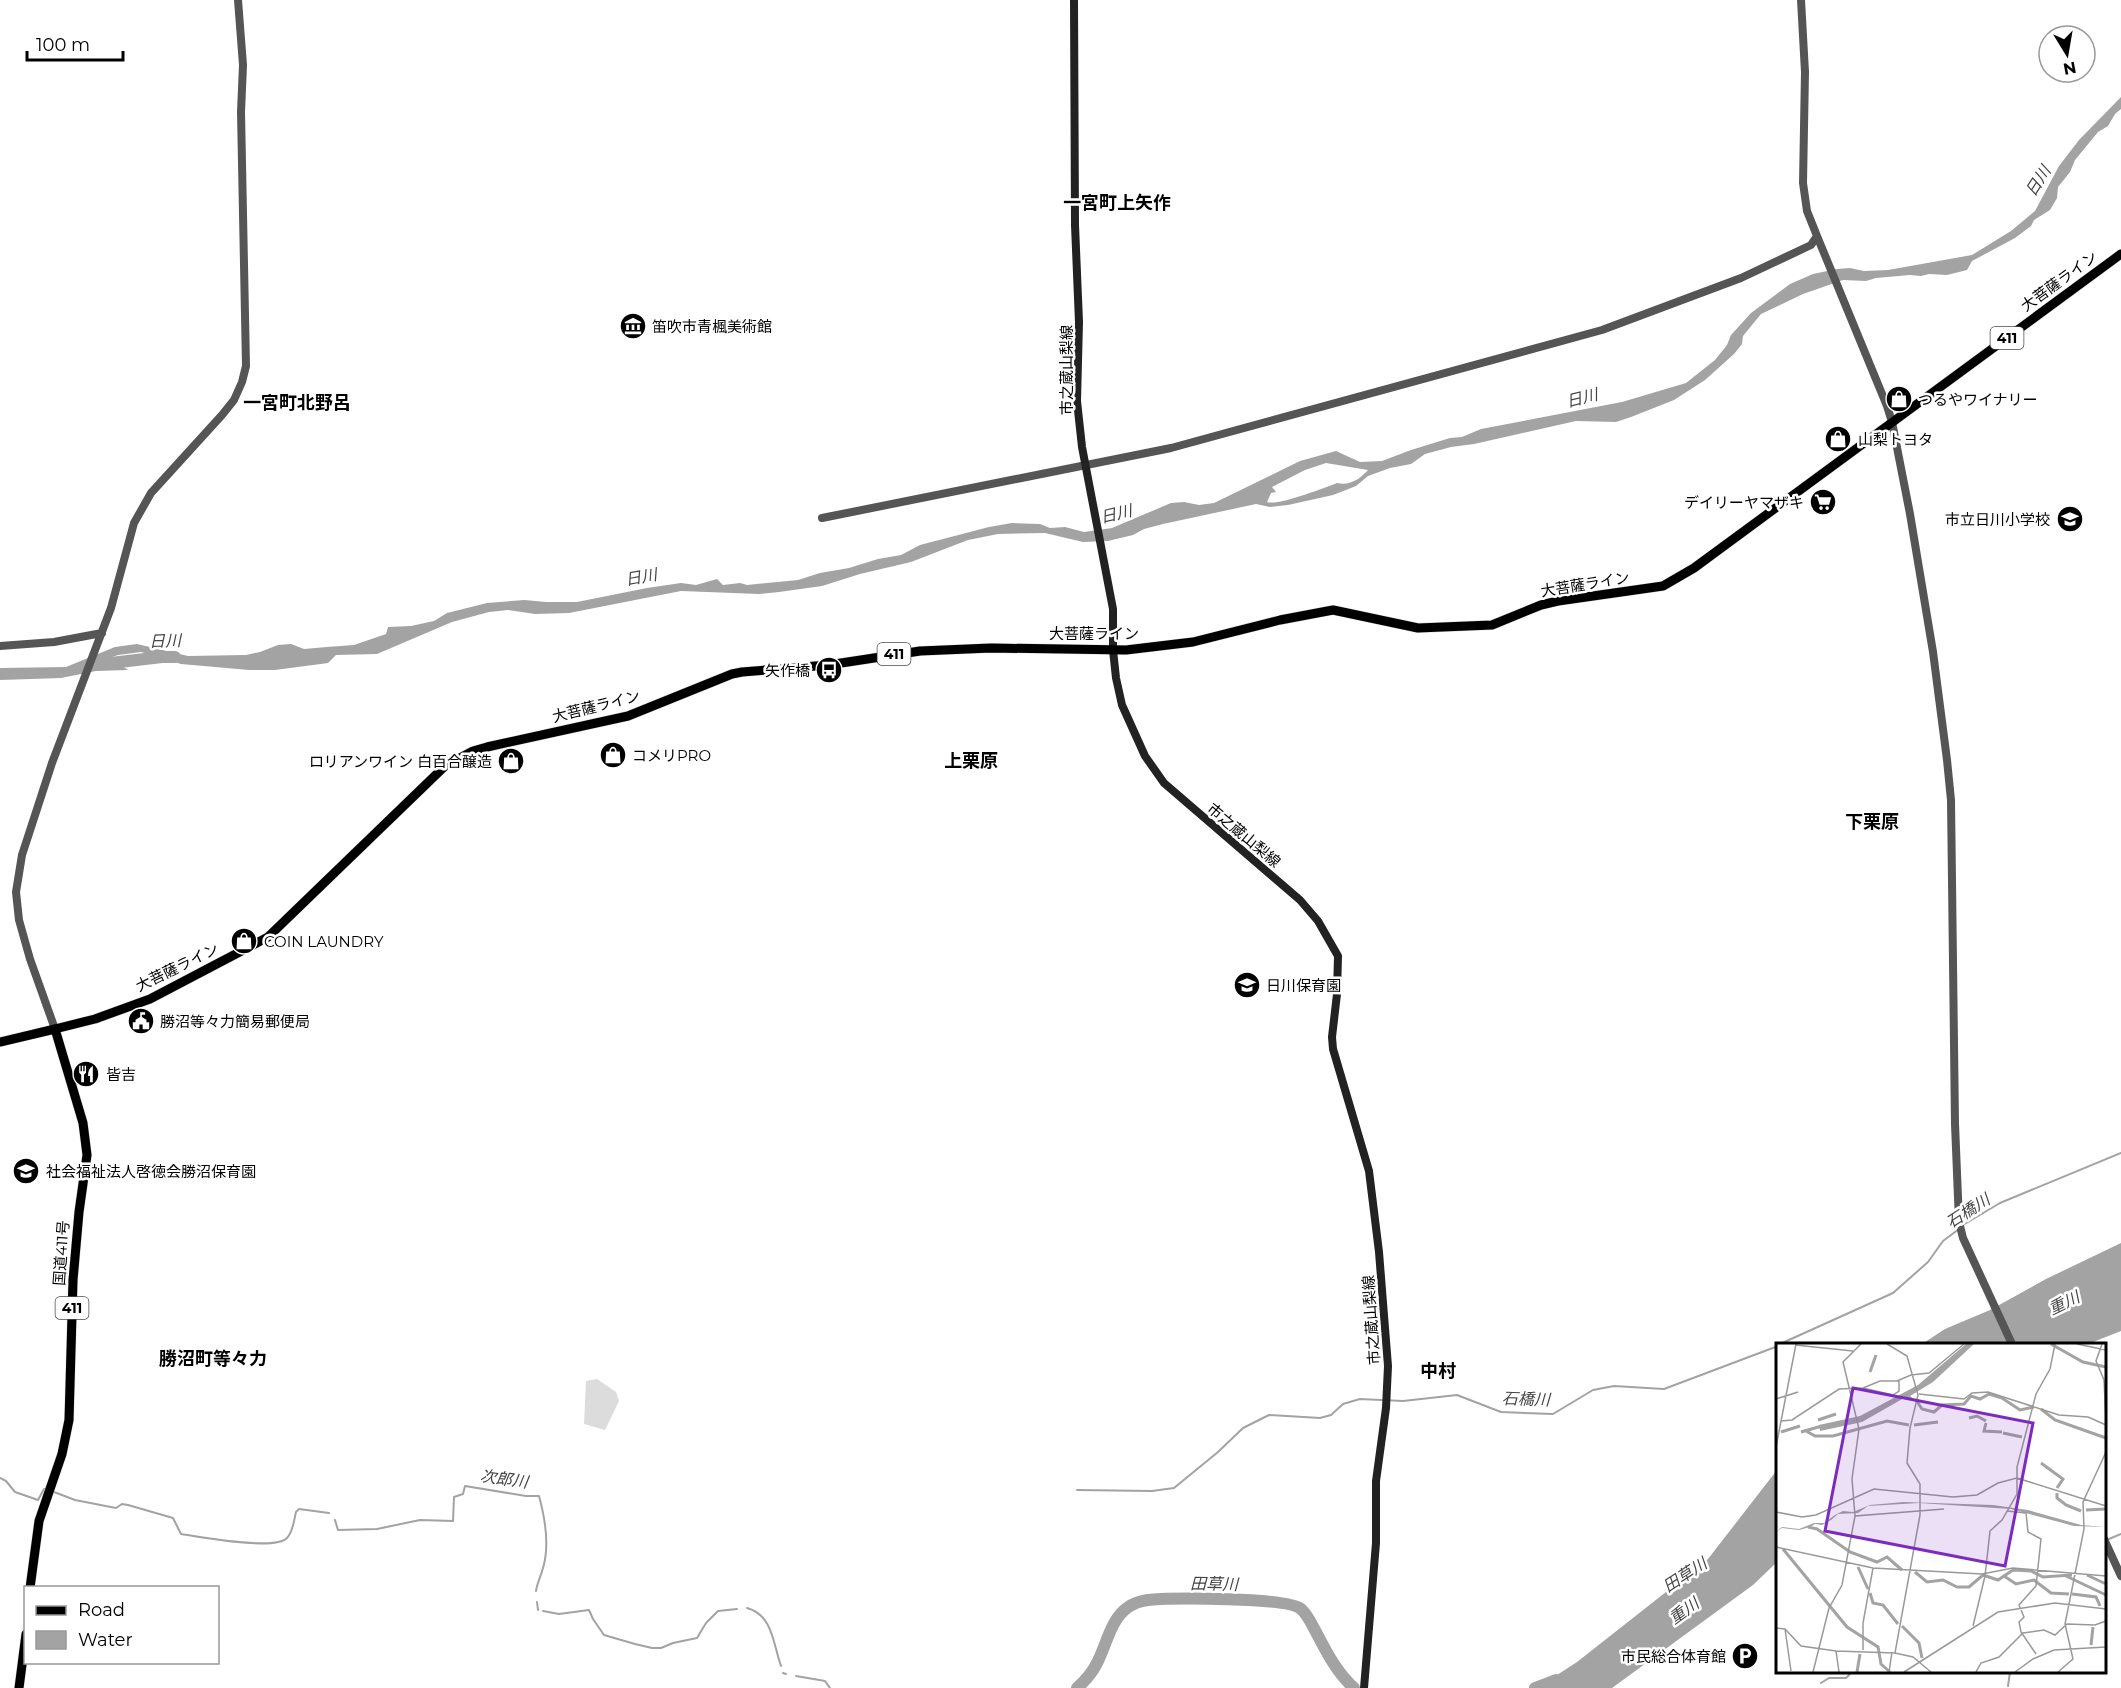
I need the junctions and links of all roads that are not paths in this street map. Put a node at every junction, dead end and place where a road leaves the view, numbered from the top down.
1 (238, 0) edge
2 (1074, 0) edge
3 (1801, 0) edge
4 (1817, 236) junction
5 (2121, 254) edge
6 (1892, 422) junction
7 (1087, 466) junction
8 (822, 518) dead end
9 (100, 637) junction
10 (0, 646) edge
11 (1113, 650) junction
12 (55, 1029) junction
13 (0, 1042) edge
14 (2012, 1343) edge
15 (2106, 1543) edge
16 (2121, 1576) edge
17 (30, 1586) edge
18 (24, 1652) edge
19 (1365, 1684) edge
20 (20, 1688) edge

1 - 9 street
2 - 7 main road, 市之蔵山梨線
3 - 4 street
4 - 6 street
4 - 7 street
5 - 6 main road, 大菩薩ライン / 411
6 - 11 main road, 大菩薩ライン / 411
6 - 14 street
7 - 8 street
7 - 11 main road, 市之蔵山梨線
9 - 10 street
9 - 12 street
11 - 12 main road, 大菩薩ライン / 411
11 - 19 main road, 市之蔵山梨線
12 - 13 main road, 大菩薩ライン
12 - 17 main road, 国道411号 / 411
15 - 16 street
18 - 20 main road

